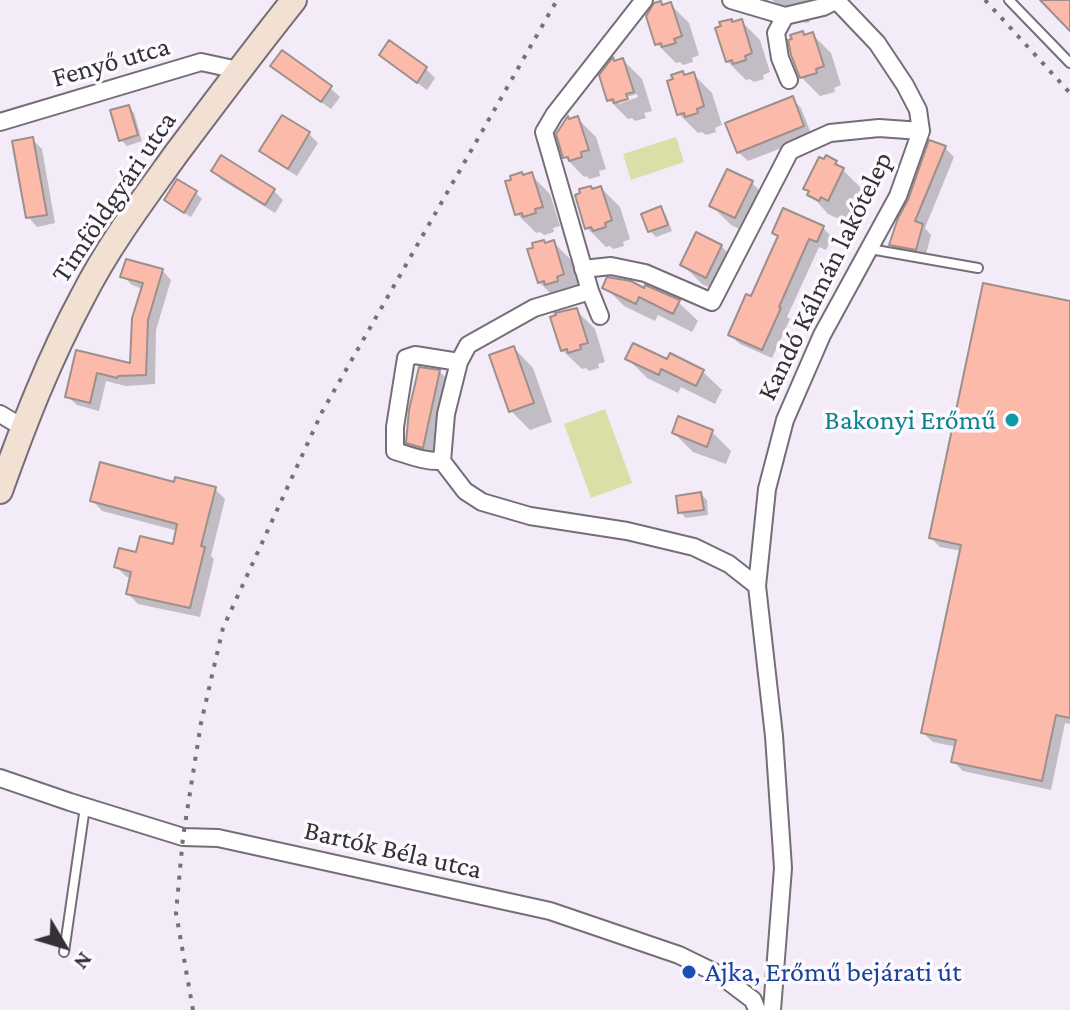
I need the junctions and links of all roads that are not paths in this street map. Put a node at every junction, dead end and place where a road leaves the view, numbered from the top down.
1 (294, 0) edge
2 (644, 0) edge
3 (731, 0) edge
4 (836, 0) edge
5 (1009, 0) edge
6 (785, 16) junction
7 (1070, 63) edge
8 (238, 70) junction
9 (789, 80) dead end
10 (0, 122) edge
11 (921, 131) junction
12 (869, 249) junction
13 (978, 268) dead end
14 (583, 269) junction
15 (590, 291) junction
16 (600, 316) dead end
17 (459, 362) junction
18 (0, 414) edge
19 (22, 427) junction
20 (442, 461) junction
21 (0, 491) edge
22 (757, 586) junction
23 (0, 778) edge
24 (85, 807) junction
25 (64, 952) dead end
26 (757, 1010) edge
27 (772, 1010) edge

1 - 8 main road, Timföldgyári utca
2 - 14 street
3 - 6 street
4 - 6 street, Kandó Kálmán lakótelep
4 - 11 street, Kandó Kálmán lakótelep
5 - 7 lane
6 - 9 street
8 - 10 street, Fenyő utca
8 - 19 main road, Timföldgyári utca
11 - 12 street, Kandó Kálmán lakótelep
11 - 14 street, Kandó Kálmán lakótelep
12 - 13 lane
12 - 22 street, Kandó Kálmán lakótelep
14 - 15 street
15 - 16 street
15 - 17 street
17 - 20 street
17 - 20 street
18 - 19 street
19 - 21 main road, Timföldgyári utca
20 - 22 street
22 - 27 street, Kandó Kálmán lakótelep
23 - 24 street, Bartók Béla utca
24 - 25 lane
24 - 26 street, Bartók Béla utca

